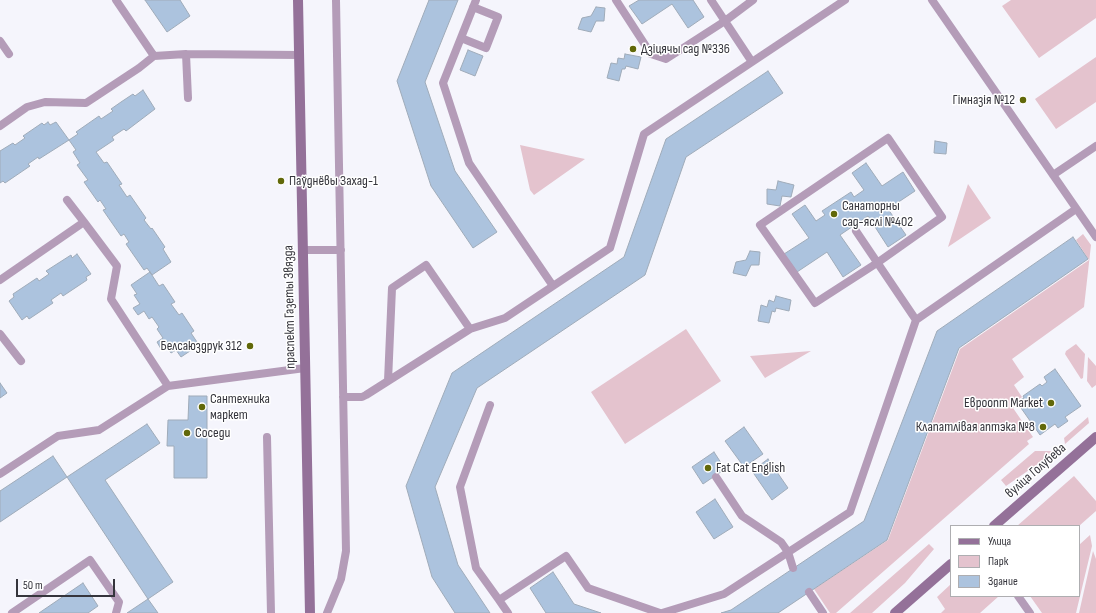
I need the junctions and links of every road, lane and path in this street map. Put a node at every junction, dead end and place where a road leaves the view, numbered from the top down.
1 (116, 0) edge
2 (298, 0) edge
3 (336, 0) edge
4 (616, 0) edge
5 (711, 0) edge
6 (753, 0) edge
7 (845, 0) edge
8 (932, 0) edge
9 (475, 4) edge
10 (725, 21) junction
11 (461, 38) junction
12 (0, 41) edge
13 (9, 54) dead end
14 (186, 54) junction
15 (299, 55) junction
16 (154, 56) junction
17 (752, 62) junction
18 (188, 98) dead end
19 (0, 126) edge
20 (1096, 146) edge
21 (1053, 175) junction
22 (68, 200) dead end
23 (1076, 209) junction
24 (84, 222) junction
25 (856, 231) dead end
26 (1096, 237) edge
27 (302, 250) junction
28 (341, 250) junction
29 (877, 263) junction
30 (0, 280) edge
31 (553, 286) junction
32 (916, 320) junction
33 (470, 328) junction
34 (0, 334) edge
35 (21, 361) dead end
36 (305, 368) junction
37 (388, 380) junction
38 (168, 386) junction
39 (343, 397) junction
40 (490, 405) dead end
41 (1096, 437) edge
42 (267, 438) dead end
43 (0, 474) edge
44 (716, 477) dead end
45 (995, 525) edge
46 (788, 552) junction
47 (950, 565) edge
48 (793, 568) dead end
49 (809, 592) dead end
50 (1019, 597) edge
51 (499, 600) junction
52 (12, 613) edge
53 (116, 613) edge
54 (270, 613) edge
55 (310, 613) edge
56 (327, 613) edge
57 (508, 613) edge
58 (661, 613) edge
59 (823, 613) edge
60 (896, 613) edge
61 (1030, 613) edge

1 - 16 lane
2 - 15 main road, праспект Газеты Звязда
3 - 28 lane
4 - 10 lane
5 - 10 lane
6 - 10 lane
7 - 17 lane
8 - 21 lane
9 - 11 lane
9 - 11 lane
10 - 17 lane
11 - 31 lane
12 - 13 lane
14 - 15 lane
14 - 16 lane
14 - 18 lane
15 - 27 main road, праспект Газеты Звязда
16 - 19 lane
17 - 31 lane
20 - 21 lane
21 - 23 lane
22 - 24 lane
23 - 26 lane
23 - 32 lane
24 - 30 lane
24 - 38 lane
25 - 29 lane
27 - 28 lane
27 - 36 main road, праспект Газеты Звязда
28 - 39 lane
29 - 29 lane
29 - 32 lane
31 - 33 lane
32 - 46 lane
33 - 37 lane
33 - 37 lane
34 - 35 lane
36 - 38 lane
36 - 55 main road, праспект Газеты Звязда
37 - 39 lane
38 - 43 lane
39 - 56 lane
40 - 51 lane
41 - 45 main road, вуліца Голубева
42 - 54 lane
44 - 46 lane
46 - 48 lane
46 - 58 lane
47 - 60 main road
49 - 59 lane
50 - 61 lane
51 - 57 lane
51 - 58 lane
52 - 53 lane

